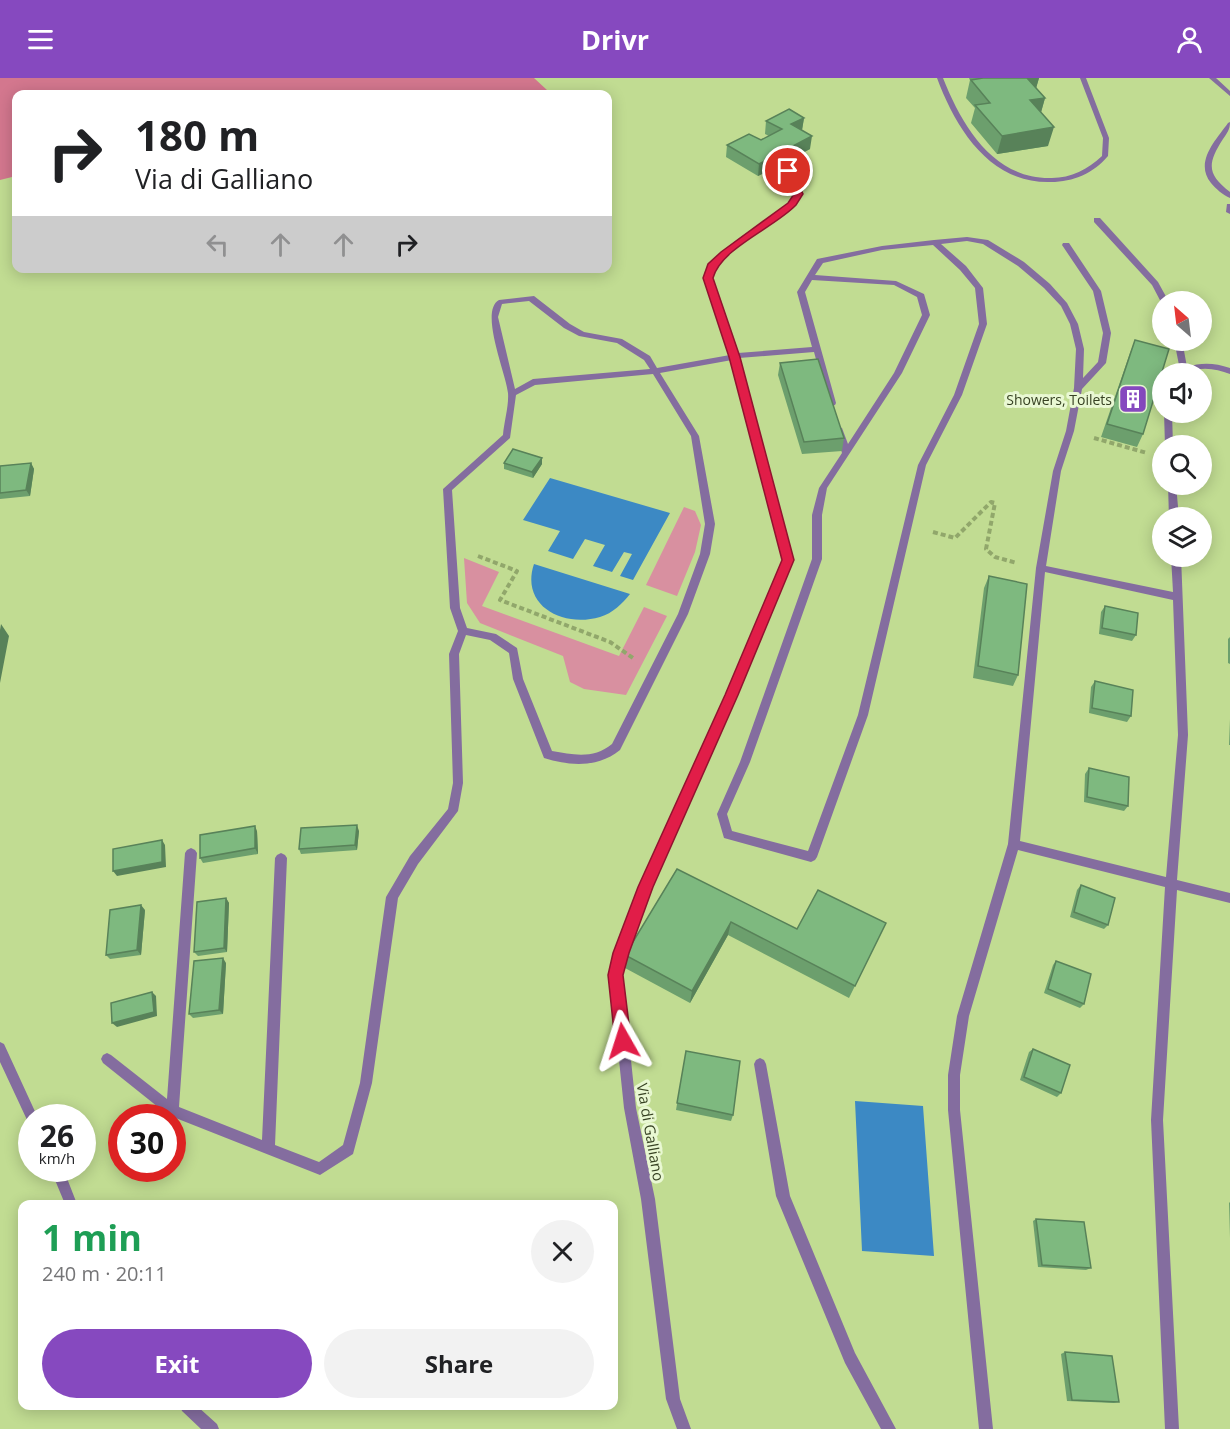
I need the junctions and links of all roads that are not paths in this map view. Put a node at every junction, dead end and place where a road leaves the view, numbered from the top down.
1 (940, 78) edge
2 (1083, 78) edge
3 (1212, 78) edge
4 (1230, 94) edge
5 (1230, 124) edge
6 (788, 171) dead end
7 (1230, 196) edge
8 (1230, 206) edge
9 (1230, 212) edge
10 (1097, 220) dead end
11 (934, 242) junction
12 (1066, 245) dead end
13 (810, 277) junction
14 (1159, 291) edge
15 (817, 349) junction
16 (735, 357) junction
17 (1212, 366) edge
18 (655, 371) junction
19 (1230, 371) edge
20 (1078, 388) junction
21 (512, 394) junction
22 (834, 411) edge
23 (837, 422) edge
24 (846, 453) junction
25 (1177, 567) edge
26 (1041, 568) junction
27 (1178, 597) junction
28 (463, 631) junction
29 (1014, 844) junction
30 (191, 852) dead end
31 (281, 858) dead end
32 (1172, 884) junction
33 (1230, 897) edge
34 (0, 1048) edge
35 (107, 1059) dead end
36 (760, 1064) dead end
37 (26, 1104) edge
38 (163, 1104) edge
39 (173, 1104) edge
40 (186, 1116) edge
41 (268, 1148) junction
42 (62, 1182) edge
43 (69, 1200) edge
44 (191, 1410) edge
45 (212, 1429) edge
46 (684, 1429) edge
47 (889, 1429) edge
48 (986, 1429) edge
49 (1172, 1429) edge

1 - 2 street
3 - 4 street
5 - 7 street
6 - 16 street, Via di Galliano
8 - 9 street
10 - 14 street
11 - 13 street
11 - 20 street
11 - 24 street
12 - 20 street
13 - 15 street
13 - 24 street
15 - 16 street
15 - 22 street
16 - 18 street
16 - 46 street, Via di Galliano
17 - 19 street
18 - 21 street
18 - 21 street
18 - 28 street
20 - 26 street
21 - 28 street
23 - 24 street
25 - 27 street
26 - 27 street
26 - 29 street
27 - 32 street
28 - 41 street
29 - 32 street
29 - 48 street
30 - 39 street
31 - 41 street
32 - 33 street
32 - 49 street
34 - 37 street
35 - 38 street
36 - 47 street
40 - 41 street
42 - 43 street
44 - 45 street

